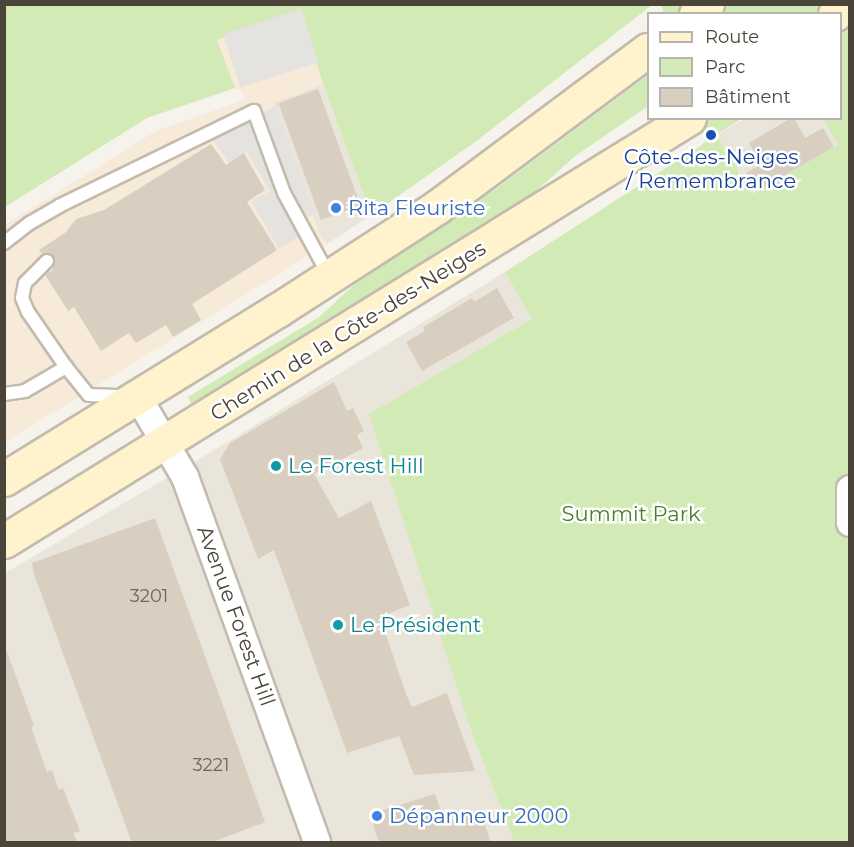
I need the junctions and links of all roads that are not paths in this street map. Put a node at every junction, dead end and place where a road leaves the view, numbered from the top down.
1 (647, 51) edge
2 (686, 120) edge
3 (4, 243) edge
4 (47, 261) dead end
5 (330, 277) junction
6 (66, 367) junction
7 (4, 394) edge
8 (138, 397) junction
9 (167, 443) junction
10 (4, 478) edge
11 (849, 489) edge
12 (849, 523) edge
13 (4, 541) edge
14 (317, 843) edge

1 - 5 main road
2 - 9 main road, Chemin de la Côte-des-Neiges
3 - 5 lane
4 - 6 lane
5 - 8 main road
6 - 7 lane
6 - 8 lane
8 - 9 street, Avenue Forest Hill
8 - 10 main road
9 - 13 main road, Chemin de la Côte-des-Neiges
9 - 14 street, Avenue Forest Hill
11 - 12 street

